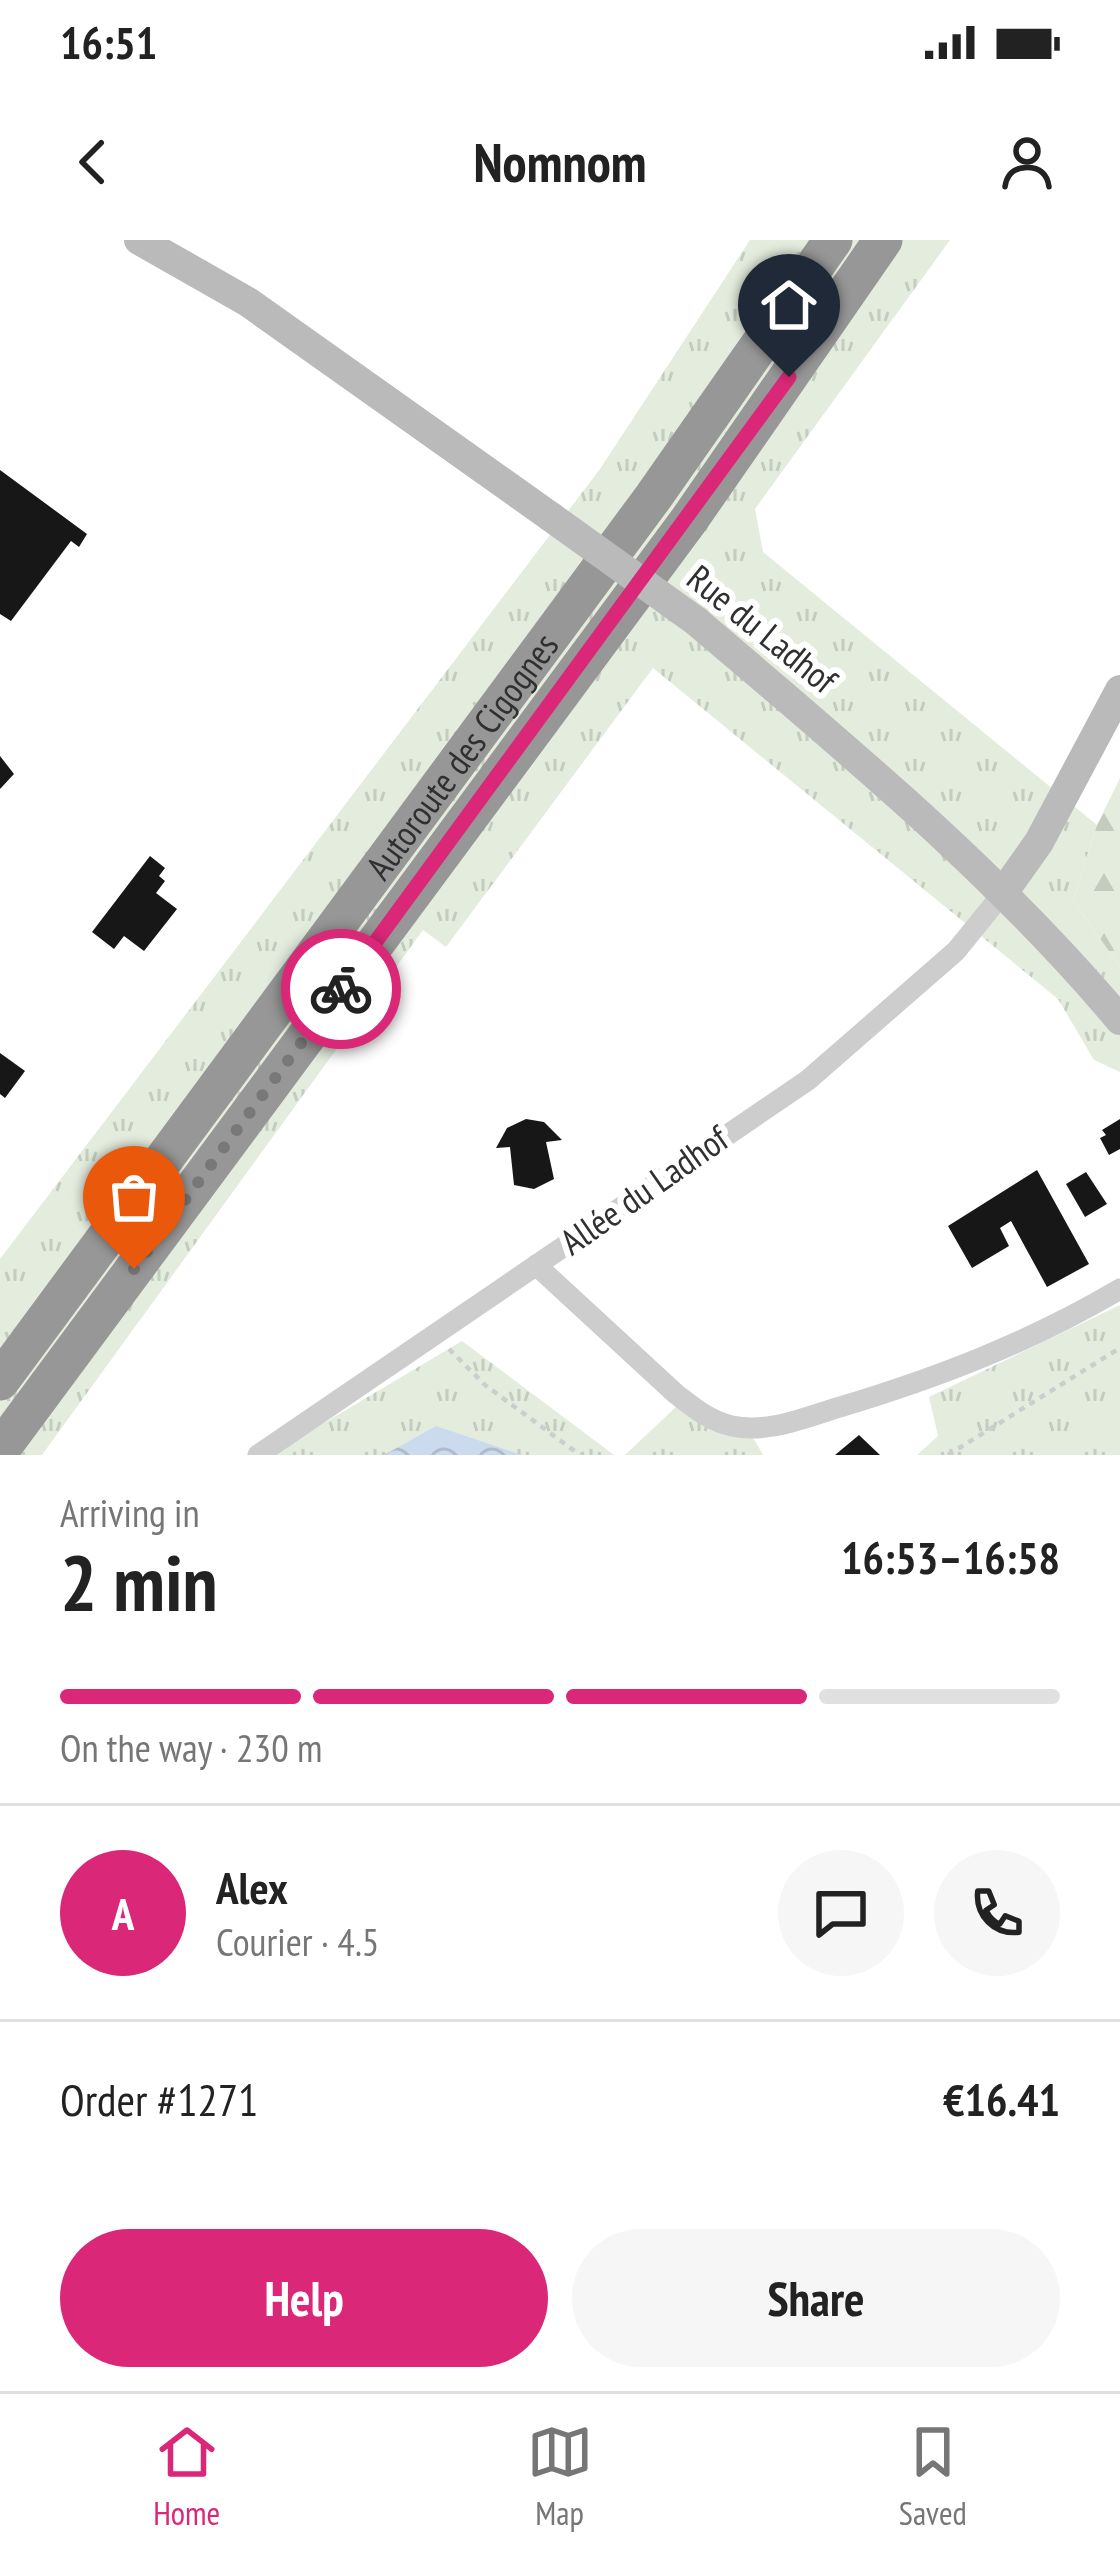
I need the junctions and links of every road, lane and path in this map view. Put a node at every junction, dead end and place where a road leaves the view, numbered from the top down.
1 (139, 240) edge
2 (833, 240) edge
3 (883, 240) edge
4 (1120, 690) edge
5 (1003, 893) junction
6 (1120, 1020) edge
7 (536, 1265) junction
8 (1120, 1289) edge
9 (434, 1334) junction
10 (1120, 1348) edge
11 (0, 1381) edge
12 (0, 1450) edge
13 (258, 1455) edge
14 (580, 1455) edge
15 (948, 1455) edge

1 - 5 main road, Rue du Ladhof, bridge
2 - 11 highway, Autoroute des Cigognes
3 - 12 highway, Autoroute des Cigognes
4 - 5 main road
5 - 6 main road, Rue du Ladhof
5 - 7 street, Allée du Ladhof
7 - 8 street
7 - 9 street, Allée du Ladhof
9 - 13 street, Allée du Ladhof
9 - 14 path
10 - 15 path

